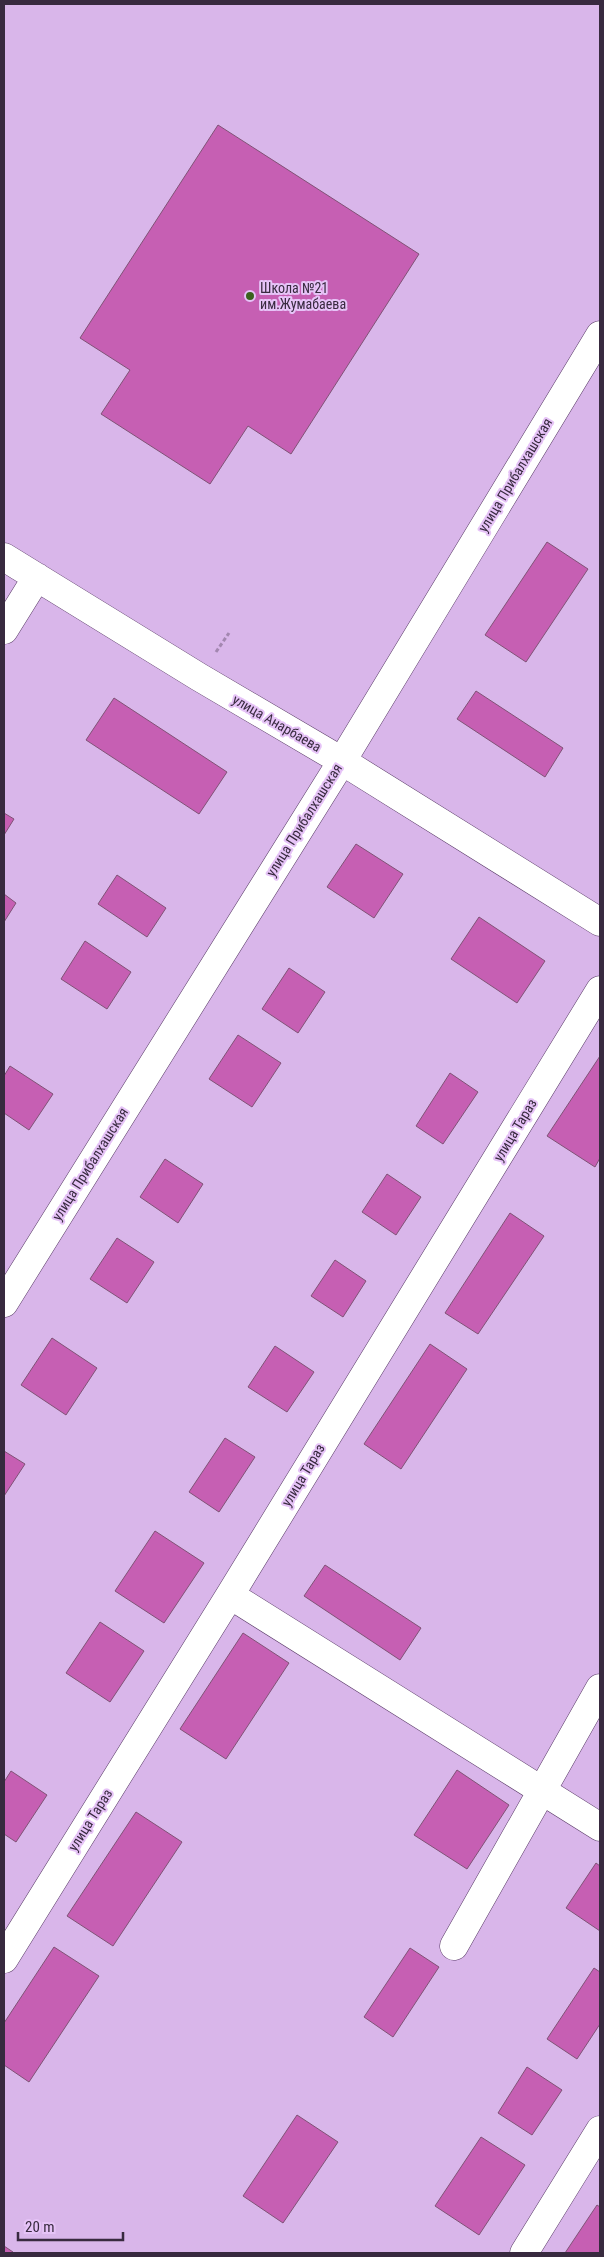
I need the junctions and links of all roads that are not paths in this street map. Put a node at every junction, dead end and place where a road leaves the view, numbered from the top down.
1 (600, 336) edge
2 (4, 557) edge
3 (37, 577) junction
4 (4, 630) edge
5 (342, 761) junction
6 (600, 922) edge
7 (600, 990) edge
8 (4, 1302) edge
9 (230, 1595) junction
10 (600, 1688) edge
11 (542, 1790) junction
12 (600, 1827) edge
13 (454, 1946) dead end
14 (4, 1959) edge
15 (600, 2130) edge
16 (524, 2253) edge

1 - 5 street, улица Прибалхашская
2 - 3 street, улица Анарбаева
3 - 4 street
3 - 5 street, улица Анарбаева
5 - 6 street, улица Анарбаева
5 - 8 street, улица Прибалхашская
7 - 9 street, улица Тараз
9 - 11 street
9 - 14 street, улица Тараз
10 - 11 street
11 - 12 street
11 - 13 street
15 - 16 street

